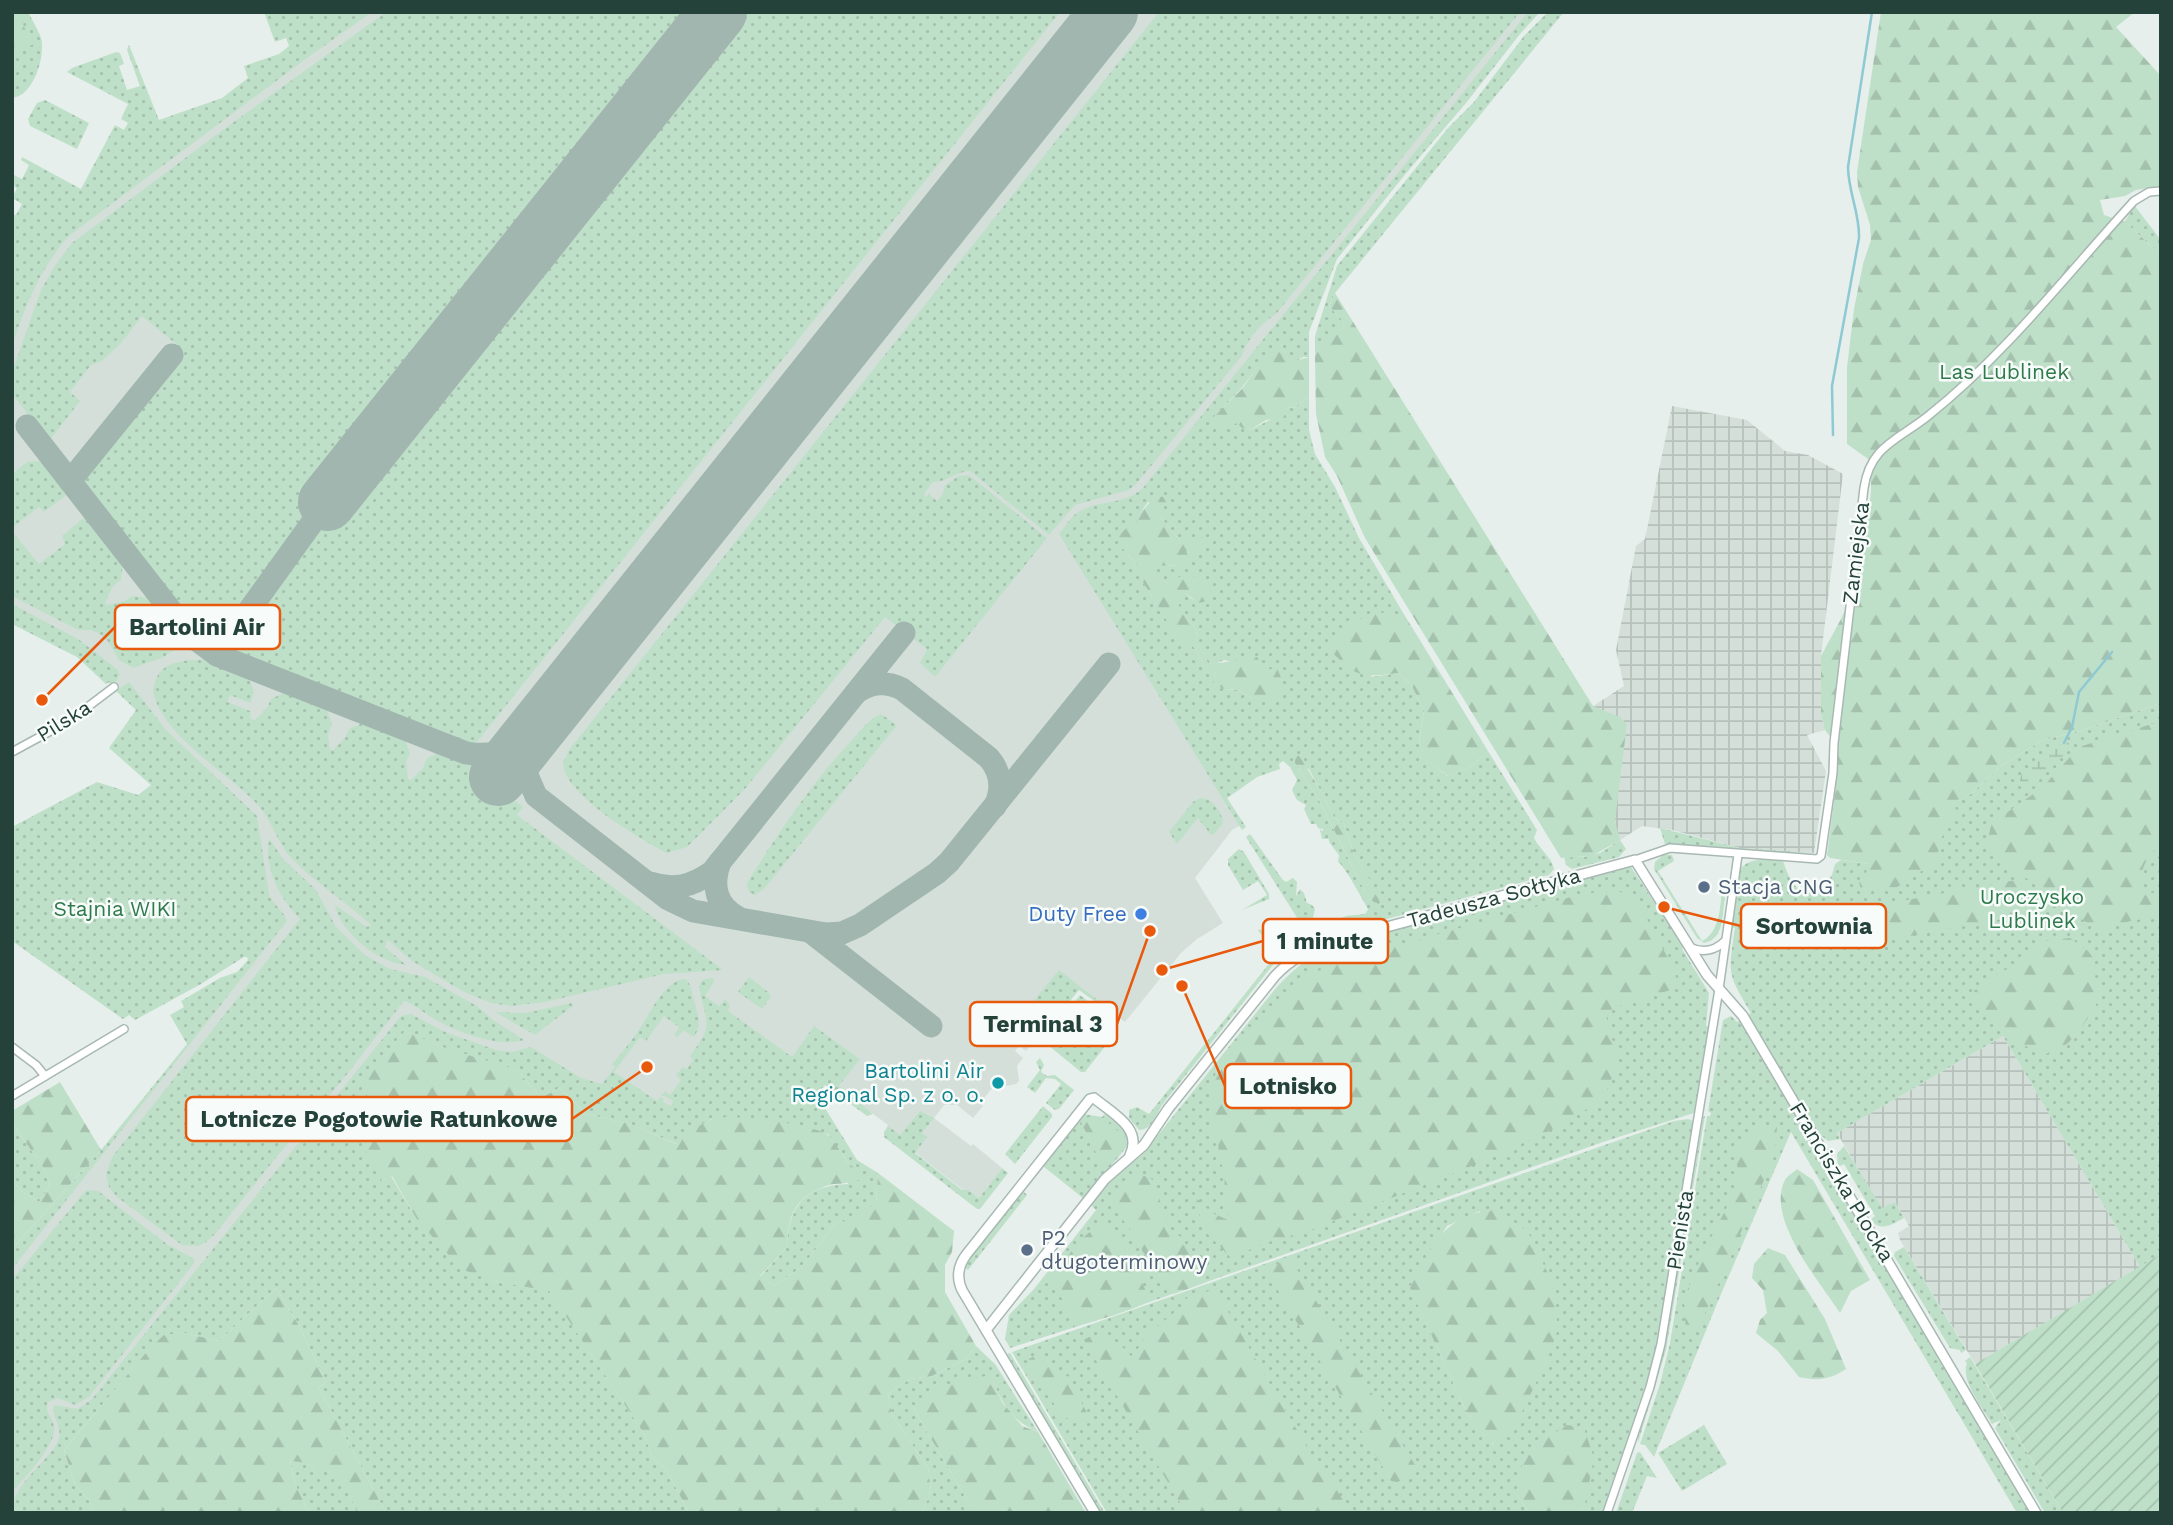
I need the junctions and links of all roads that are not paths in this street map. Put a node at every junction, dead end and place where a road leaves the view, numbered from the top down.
1 (2161, 191) edge
2 (114, 687) dead end
3 (12, 752) edge
4 (1738, 855) junction
5 (1635, 860) junction
6 (1726, 940) junction
7 (1689, 947) junction
8 (1719, 989) junction
9 (124, 1029) dead end
10 (12, 1046) edge
11 (45, 1076) junction
12 (12, 1096) edge
13 (1157, 1125) junction
14 (1132, 1131) junction
15 (1129, 1158) junction
16 (986, 1330) junction
17 (1094, 1513) edge
18 (1607, 1513) edge
19 (2036, 1513) edge

1 - 4 street, Zamiejska
2 - 3 street, Pilska
4 - 5 street, Zamiejska
4 - 6 street, Pienista
5 - 7 street, Franciszka Plocka
5 - 13 street, Tadeusza Sołtyka
6 - 7 street
6 - 8 street, Pienista
7 - 8 street, Franciszka Plocka
8 - 18 street, Pienista
8 - 19 street, Franciszka Plocka
9 - 11 street
10 - 11 street
11 - 12 street
13 - 14 street
13 - 15 street, Tadeusza Sołtyka
14 - 15 street
14 - 16 street
15 - 16 street, Tadeusza Sołtyka
16 - 17 street

